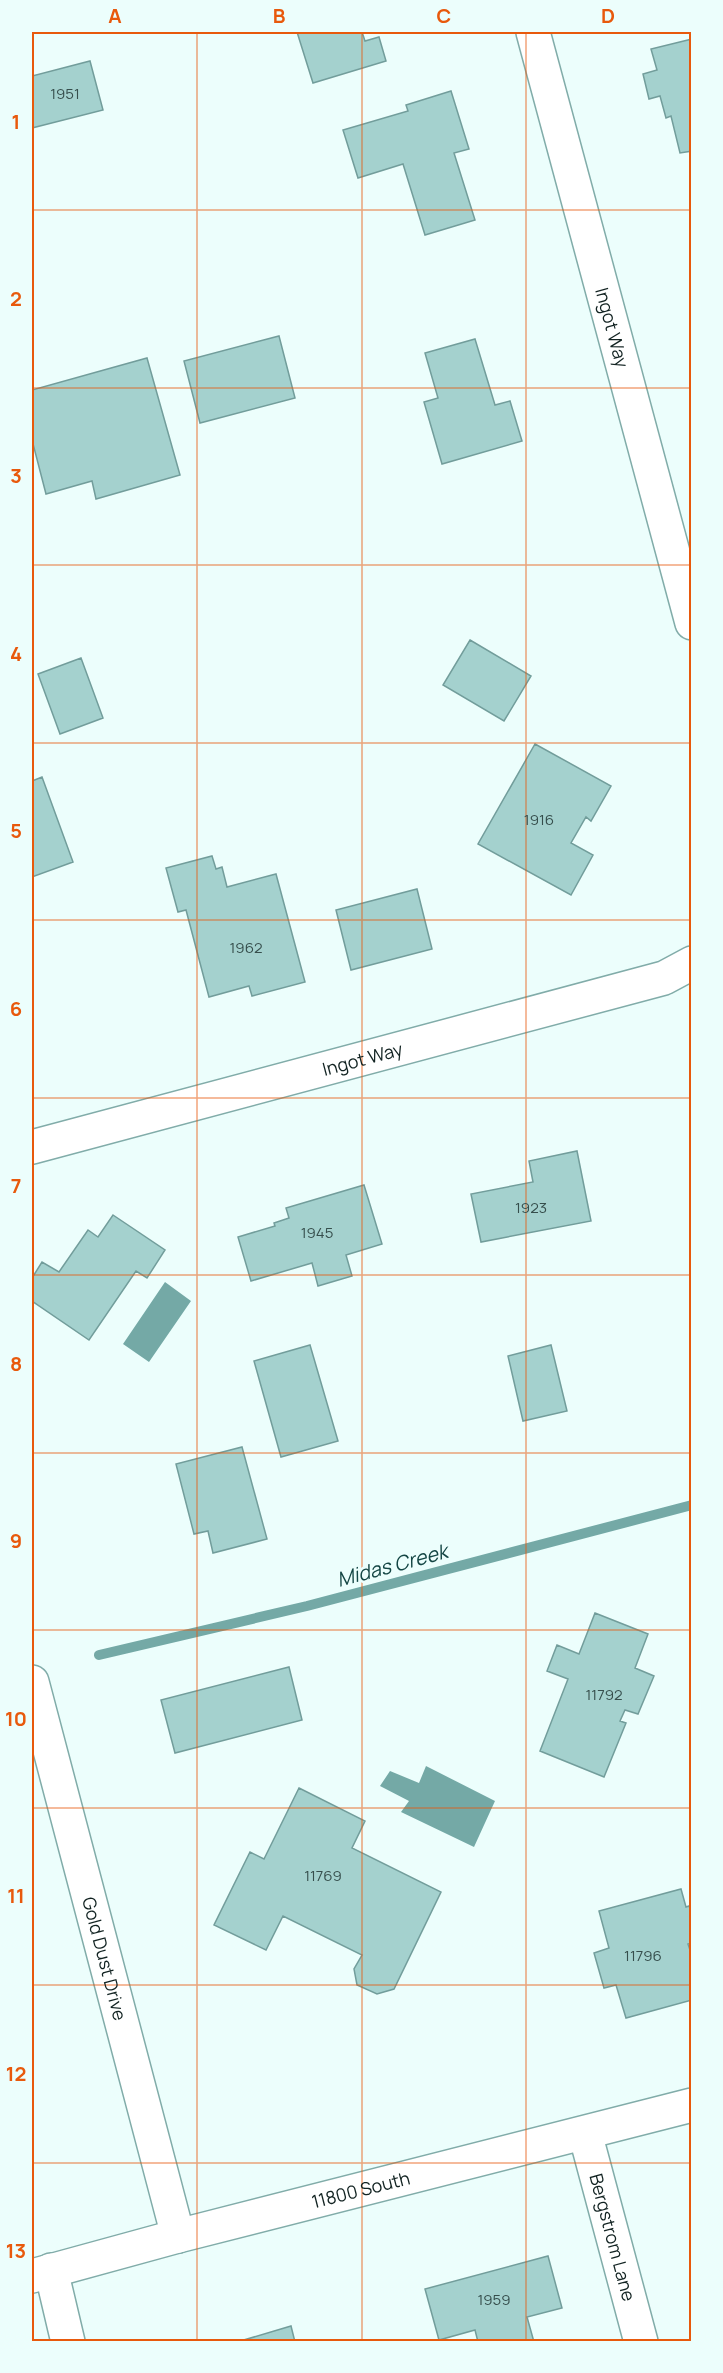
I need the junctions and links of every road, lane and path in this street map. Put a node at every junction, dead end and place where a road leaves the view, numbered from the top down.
1 (533, 32) edge
2 (692, 623) edge
3 (692, 963) edge
4 (32, 1147) edge
5 (32, 1682) edge
6 (692, 2105) edge
7 (585, 2133) junction
8 (178, 2236) junction
9 (41, 2273) edge
10 (68, 2342) edge
11 (641, 2342) edge

1 - 2 street, Ingot Way
3 - 4 street, Ingot Way
5 - 8 street, Gold Dust Drive
6 - 7 street, 11800 South
7 - 8 street, 11800 South
7 - 11 street, Bergstrom Lane
8 - 9 street, 11800 South
9 - 10 street

